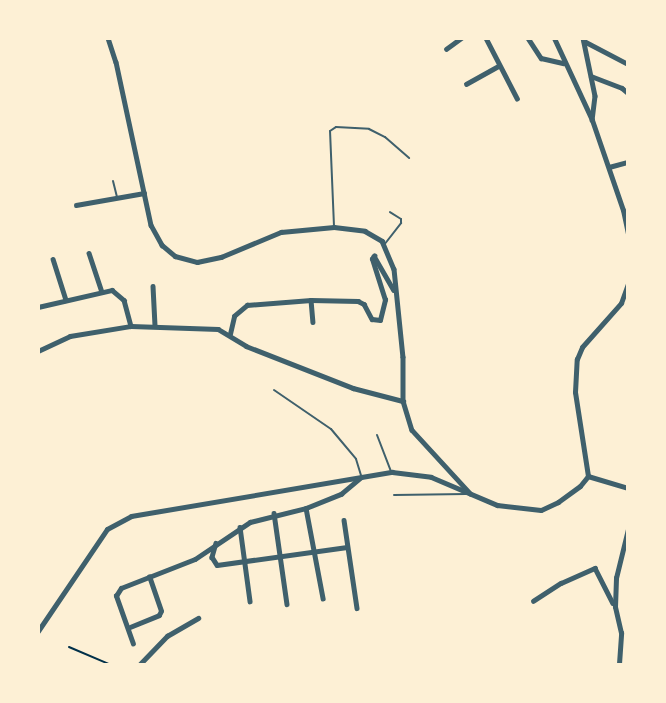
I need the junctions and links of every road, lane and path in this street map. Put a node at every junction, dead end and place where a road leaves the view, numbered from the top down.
1 (108, 38) edge
2 (461, 38) edge
3 (486, 38) edge
4 (528, 38) edge
5 (554, 38) edge
6 (584, 39) edge
7 (446, 49) dead end
8 (563, 63) junction
9 (628, 64) edge
10 (498, 66) junction
11 (591, 76) junction
12 (466, 84) dead end
13 (628, 93) edge
14 (517, 98) dead end
15 (592, 120) junction
16 (409, 158) dead end
17 (628, 162) edge
18 (609, 166) junction
19 (113, 181) dead end
20 (144, 193) junction
21 (117, 198) junction
22 (76, 205) dead end
23 (390, 212) dead end
24 (334, 227) junction
25 (628, 234) edge
26 (384, 246) junction
27 (89, 253) dead end
28 (53, 259) dead end
29 (628, 284) edge
30 (153, 286) dead end
31 (102, 292) junction
32 (397, 293) junction
33 (66, 300) junction
34 (311, 300) junction
35 (38, 307) edge
36 (313, 322) dead end
37 (131, 326) junction
38 (155, 326) junction
39 (230, 334) junction
40 (38, 351) edge
41 (274, 390) dead end
42 (403, 401) junction
43 (377, 435) dead end
44 (391, 472) junction
45 (362, 476) junction
46 (588, 476) junction
47 (628, 488) edge
48 (470, 493) junction
49 (394, 495) dead end
50 (306, 508) junction
51 (274, 513) junction
52 (344, 520) dead end
53 (240, 527) junction
54 (628, 529) edge
55 (216, 543) junction
56 (347, 547) junction
57 (313, 552) junction
58 (280, 556) junction
59 (244, 562) junction
60 (149, 577) junction
61 (323, 598) dead end
62 (250, 601) dead end
63 (533, 601) dead end
64 (287, 604) dead end
65 (615, 607) junction
66 (357, 608) dead end
67 (198, 618) dead end
68 (130, 627) junction
69 (38, 631) edge
70 (134, 644) dead end
71 (69, 647) dead end
72 (623, 661) edge
73 (109, 664) edge
74 (140, 664) edge

1 - 20 street
2 - 7 street
3 - 10 street
4 - 8 street
5 - 8 street
6 - 9 street
6 - 11 street
8 - 15 street
10 - 12 street
10 - 14 street
11 - 13 street
11 - 15 street
15 - 18 street
16 - 24 lane
17 - 18 street
18 - 25 street
19 - 21 lane
20 - 21 street
20 - 24 street
21 - 22 street
23 - 26 lane
24 - 26 street
26 - 32 street
27 - 31 street
28 - 33 street
29 - 46 street
30 - 38 street
31 - 33 street
31 - 37 street
32 - 34 street
32 - 42 street
33 - 35 street
34 - 36 street
34 - 39 street
37 - 38 street
37 - 40 street
38 - 39 street
39 - 42 street
41 - 45 lane
42 - 48 street
43 - 44 lane
44 - 45 street
44 - 48 street
45 - 50 street
45 - 69 street
46 - 47 street
46 - 48 street
48 - 49 lane
50 - 51 street
50 - 57 street
51 - 53 street
51 - 58 street
52 - 56 street
53 - 55 street
53 - 59 street
54 - 65 street
55 - 59 street
55 - 60 street
56 - 57 street
56 - 66 street
57 - 58 street
57 - 61 street
58 - 59 street
58 - 64 street
59 - 62 street
60 - 68 street
60 - 68 street
63 - 65 street
65 - 72 street
67 - 74 street
68 - 70 street
71 - 73 path

